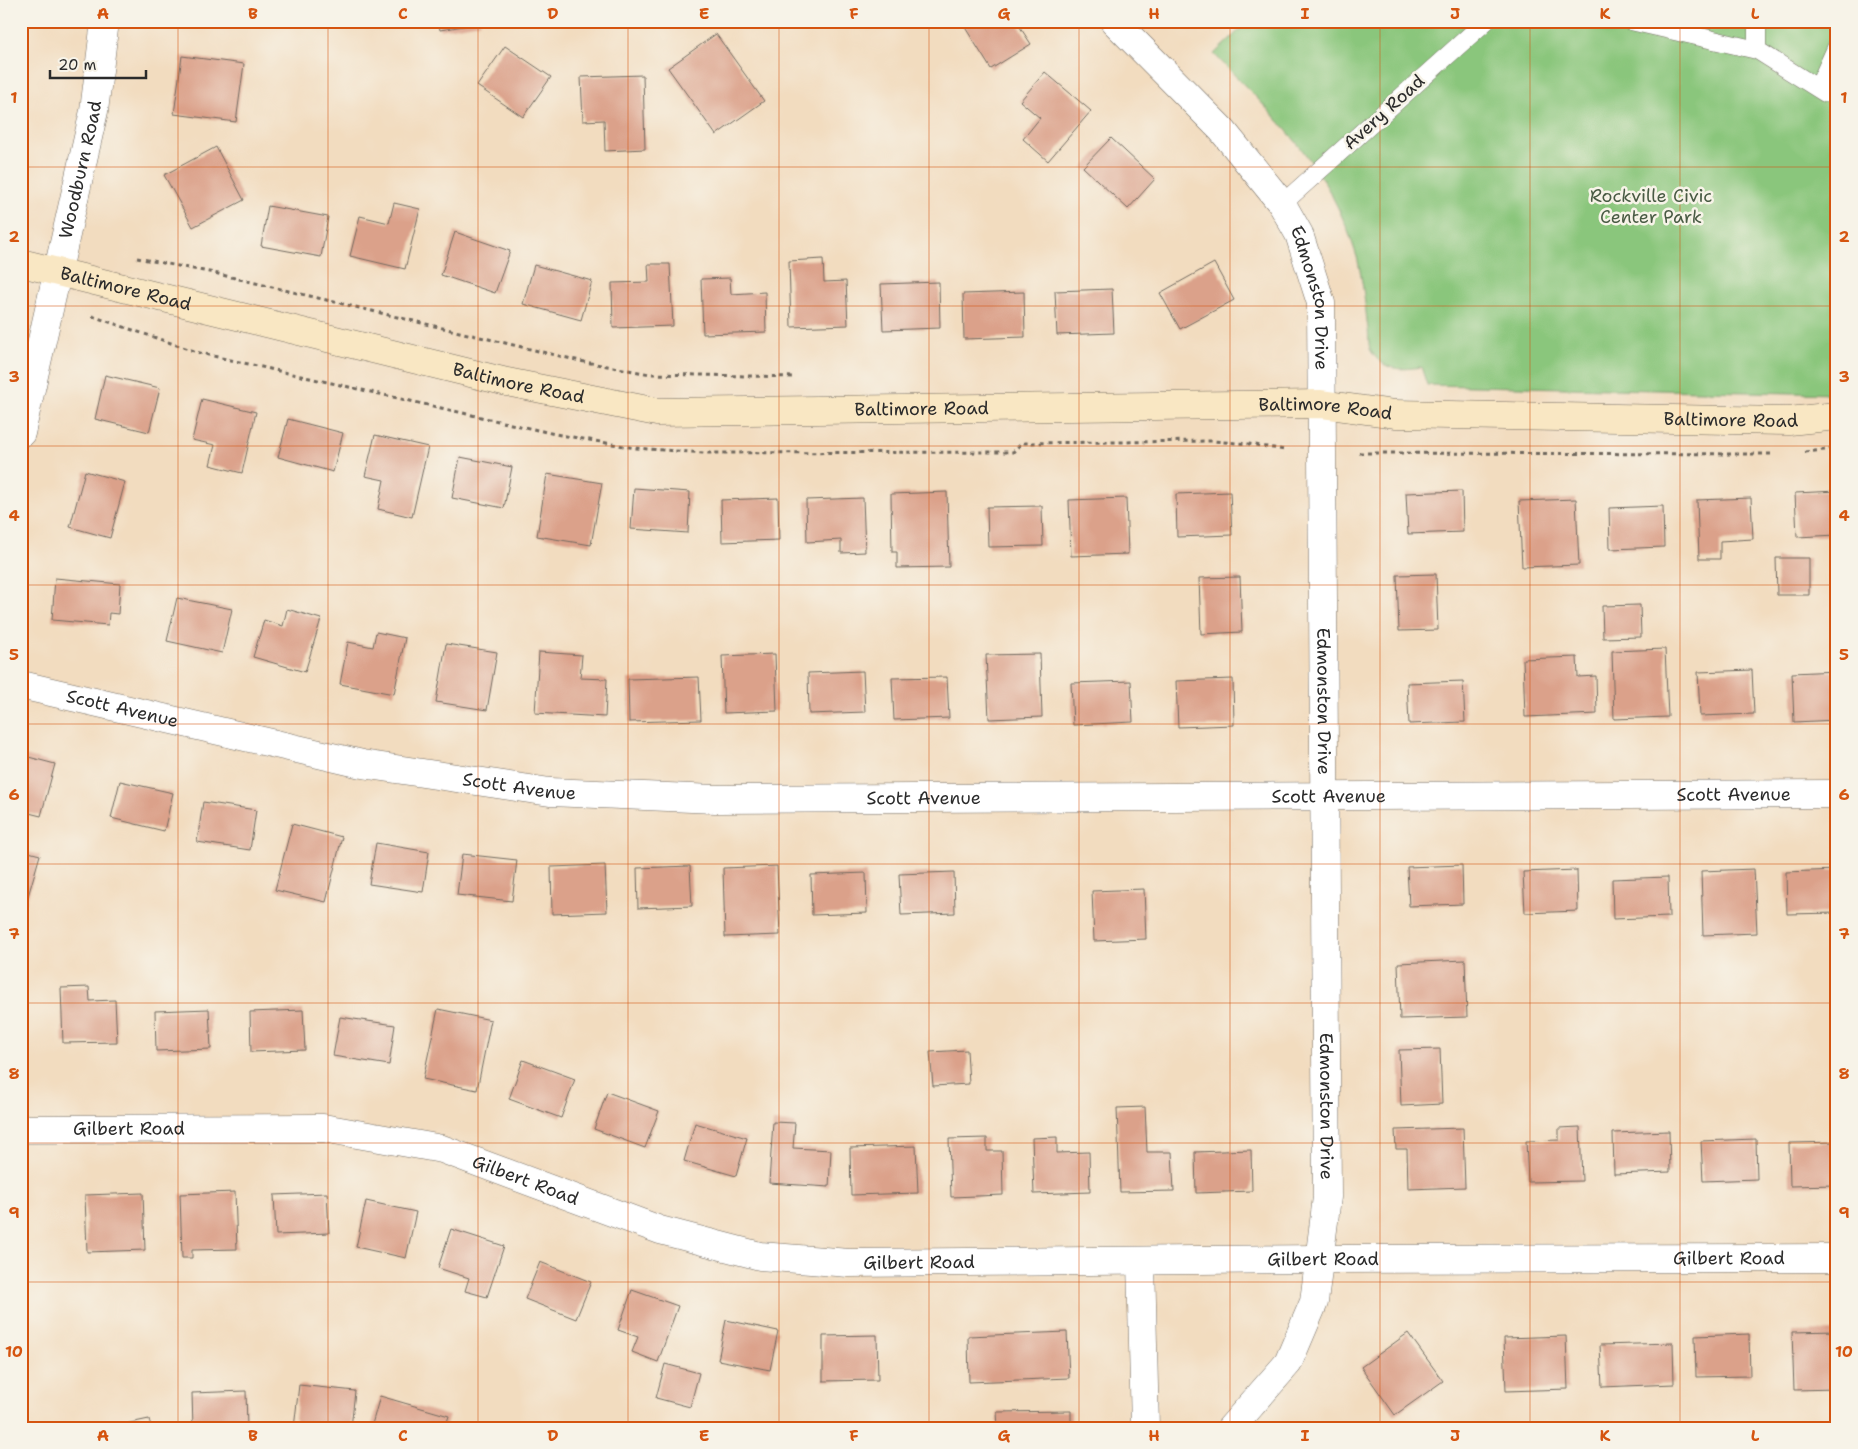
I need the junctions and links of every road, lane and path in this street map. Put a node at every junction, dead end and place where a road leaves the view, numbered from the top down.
1 (105, 21) edge
2 (1114, 21) edge
3 (1486, 21) edge
4 (1631, 21) edge
5 (1757, 21) edge
6 (1837, 46) edge
7 (1757, 50) junction
8 (1818, 88) junction
9 (1837, 95) edge
10 (1282, 204) junction
11 (131, 256) dead end
12 (21, 263) edge
13 (59, 272) junction
14 (796, 378) dead end
15 (1321, 404) junction
16 (1837, 416) edge
17 (21, 433) edge
18 (1837, 449) edge
19 (1799, 452) dead end
20 (1359, 453) dead end
21 (1781, 453) dead end
22 (21, 685) edge
23 (1837, 794) edge
24 (1325, 796) junction
25 (21, 1129) edge
26 (1837, 1258) edge
27 (1319, 1259) junction
28 (1141, 1261) junction
29 (1145, 1428) edge
30 (1230, 1428) edge

1 - 13 street, Woodburn Road
2 - 10 street, Edmonston Drive
3 - 10 lane, Avery Road
4 - 7 lane
5 - 7 lane
6 - 8 lane
7 - 8 lane
8 - 9 lane
10 - 15 street, Edmonston Drive
11 - 14 path
12 - 13 street, Baltimore Road
13 - 15 street, Baltimore Road
13 - 17 street, Woodburn Road
15 - 16 street, Baltimore Road
15 - 24 street, Edmonston Drive
18 - 19 path
20 - 21 path
22 - 24 street, Scott Avenue
23 - 24 street, Scott Avenue
24 - 27 street, Edmonston Drive
25 - 28 street, Gilbert Road
26 - 27 street, Gilbert Road
27 - 28 street, Gilbert Road
27 - 30 street, Edmonston Drive
28 - 29 street

